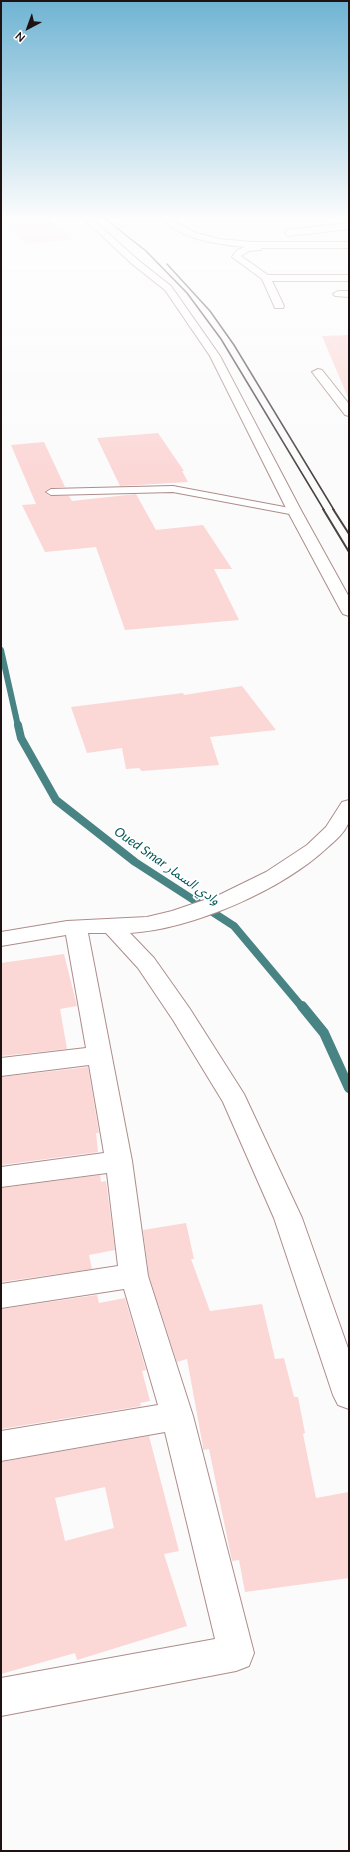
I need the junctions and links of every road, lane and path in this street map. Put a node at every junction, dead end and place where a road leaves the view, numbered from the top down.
1 (179, 303) edge
2 (318, 372) dead end
3 (349, 412) edge
4 (51, 492) dead end
5 (295, 512) junction
6 (349, 611) edge
7 (349, 806) edge
8 (76, 927) junction
9 (112, 927) junction
10 (1, 939) edge
11 (100, 1054) junction
12 (1, 1067) edge
13 (119, 1161) junction
14 (1, 1176) edge
15 (134, 1276) junction
16 (1, 1296) edge
17 (349, 1395) edge
18 (177, 1416) junction
19 (1, 1446) edge
20 (1, 1697) edge

1 - 5 street
2 - 3 street
4 - 5 lane
5 - 6 street
7 - 9 street
8 - 9 street
8 - 10 street
8 - 11 street
9 - 17 street
11 - 12 street
11 - 13 street
13 - 14 street
13 - 15 street
15 - 16 street
15 - 18 street
18 - 19 street
18 - 20 street

